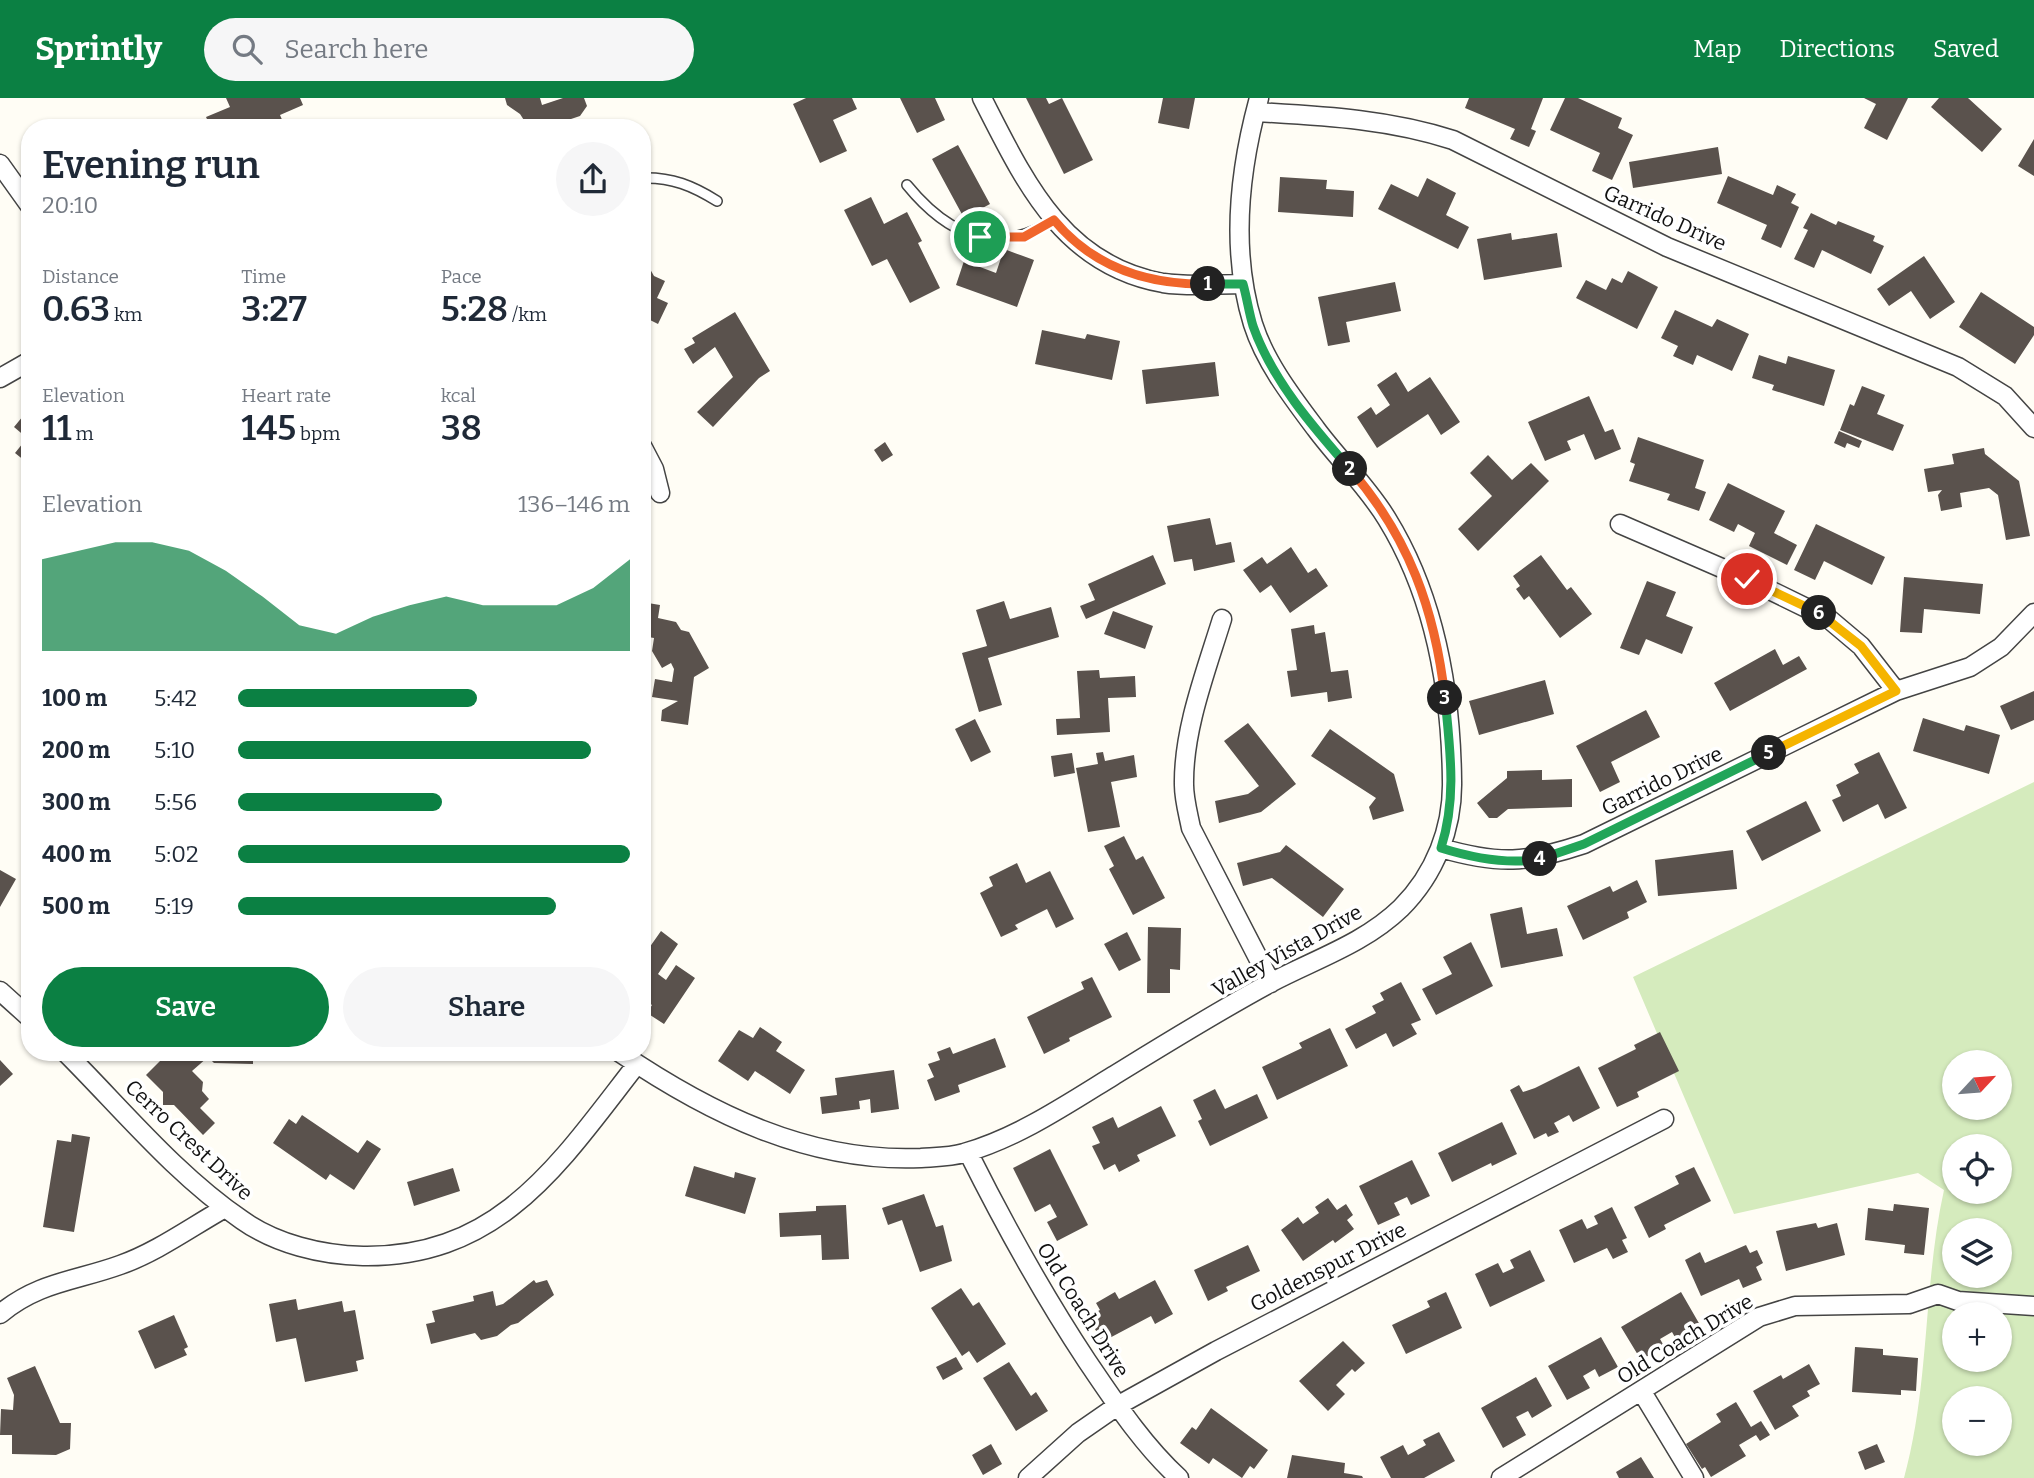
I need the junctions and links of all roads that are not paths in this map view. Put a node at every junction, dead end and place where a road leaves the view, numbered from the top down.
1 (982, 98) edge
2 (1258, 105) edge
3 (0, 164) edge
4 (651, 178) edge
5 (907, 185) dead end
6 (21, 193) edge
7 (717, 201) dead end
8 (1054, 220) junction
9 (1243, 284) junction
10 (21, 366) edge
11 (0, 378) edge
12 (2034, 428) edge
13 (651, 463) edge
14 (660, 493) dead end
15 (1620, 524) dead end
16 (2034, 613) edge
17 (1222, 619) dead end
18 (1896, 691) junction
19 (1441, 848) junction
20 (1271, 983) junction
21 (0, 991) edge
22 (21, 1010) edge
23 (74, 1061) edge
24 (632, 1061) edge
25 (637, 1064) junction
26 (1664, 1119) dead end
27 (968, 1152) junction
28 (225, 1208) junction
29 (2034, 1306) edge
30 (0, 1314) edge
31 (1642, 1392) junction
32 (1117, 1406) junction
33 (1028, 1478) edge
34 (1179, 1478) edge
35 (1501, 1478) edge
36 (1694, 1478) edge

1 - 8 street
2 - 9 street, Valley Vista Drive
2 - 12 street, Garrido Drive
3 - 6 street
4 - 7 lane
5 - 8 lane
8 - 9 street
9 - 19 street, Valley Vista Drive
10 - 11 street
13 - 14 street
15 - 18 street
16 - 18 street, Garrido Drive
17 - 20 street
18 - 19 street, Garrido Drive
19 - 20 street, Valley Vista Drive
20 - 27 street, Valley Vista Drive
21 - 22 street
23 - 28 street, Cerro Crest Drive
24 - 25 street, Valley Vista Drive
25 - 27 street, Valley Vista Drive
25 - 28 street, Cerro Crest Drive
26 - 32 street, Goldenspur Drive
27 - 32 street, Old Coach Drive
28 - 30 street
29 - 31 street, Old Coach Drive
31 - 35 street, Old Coach Drive
31 - 36 street
32 - 33 street, Goldenspur Drive
32 - 34 street, Old Coach Drive

